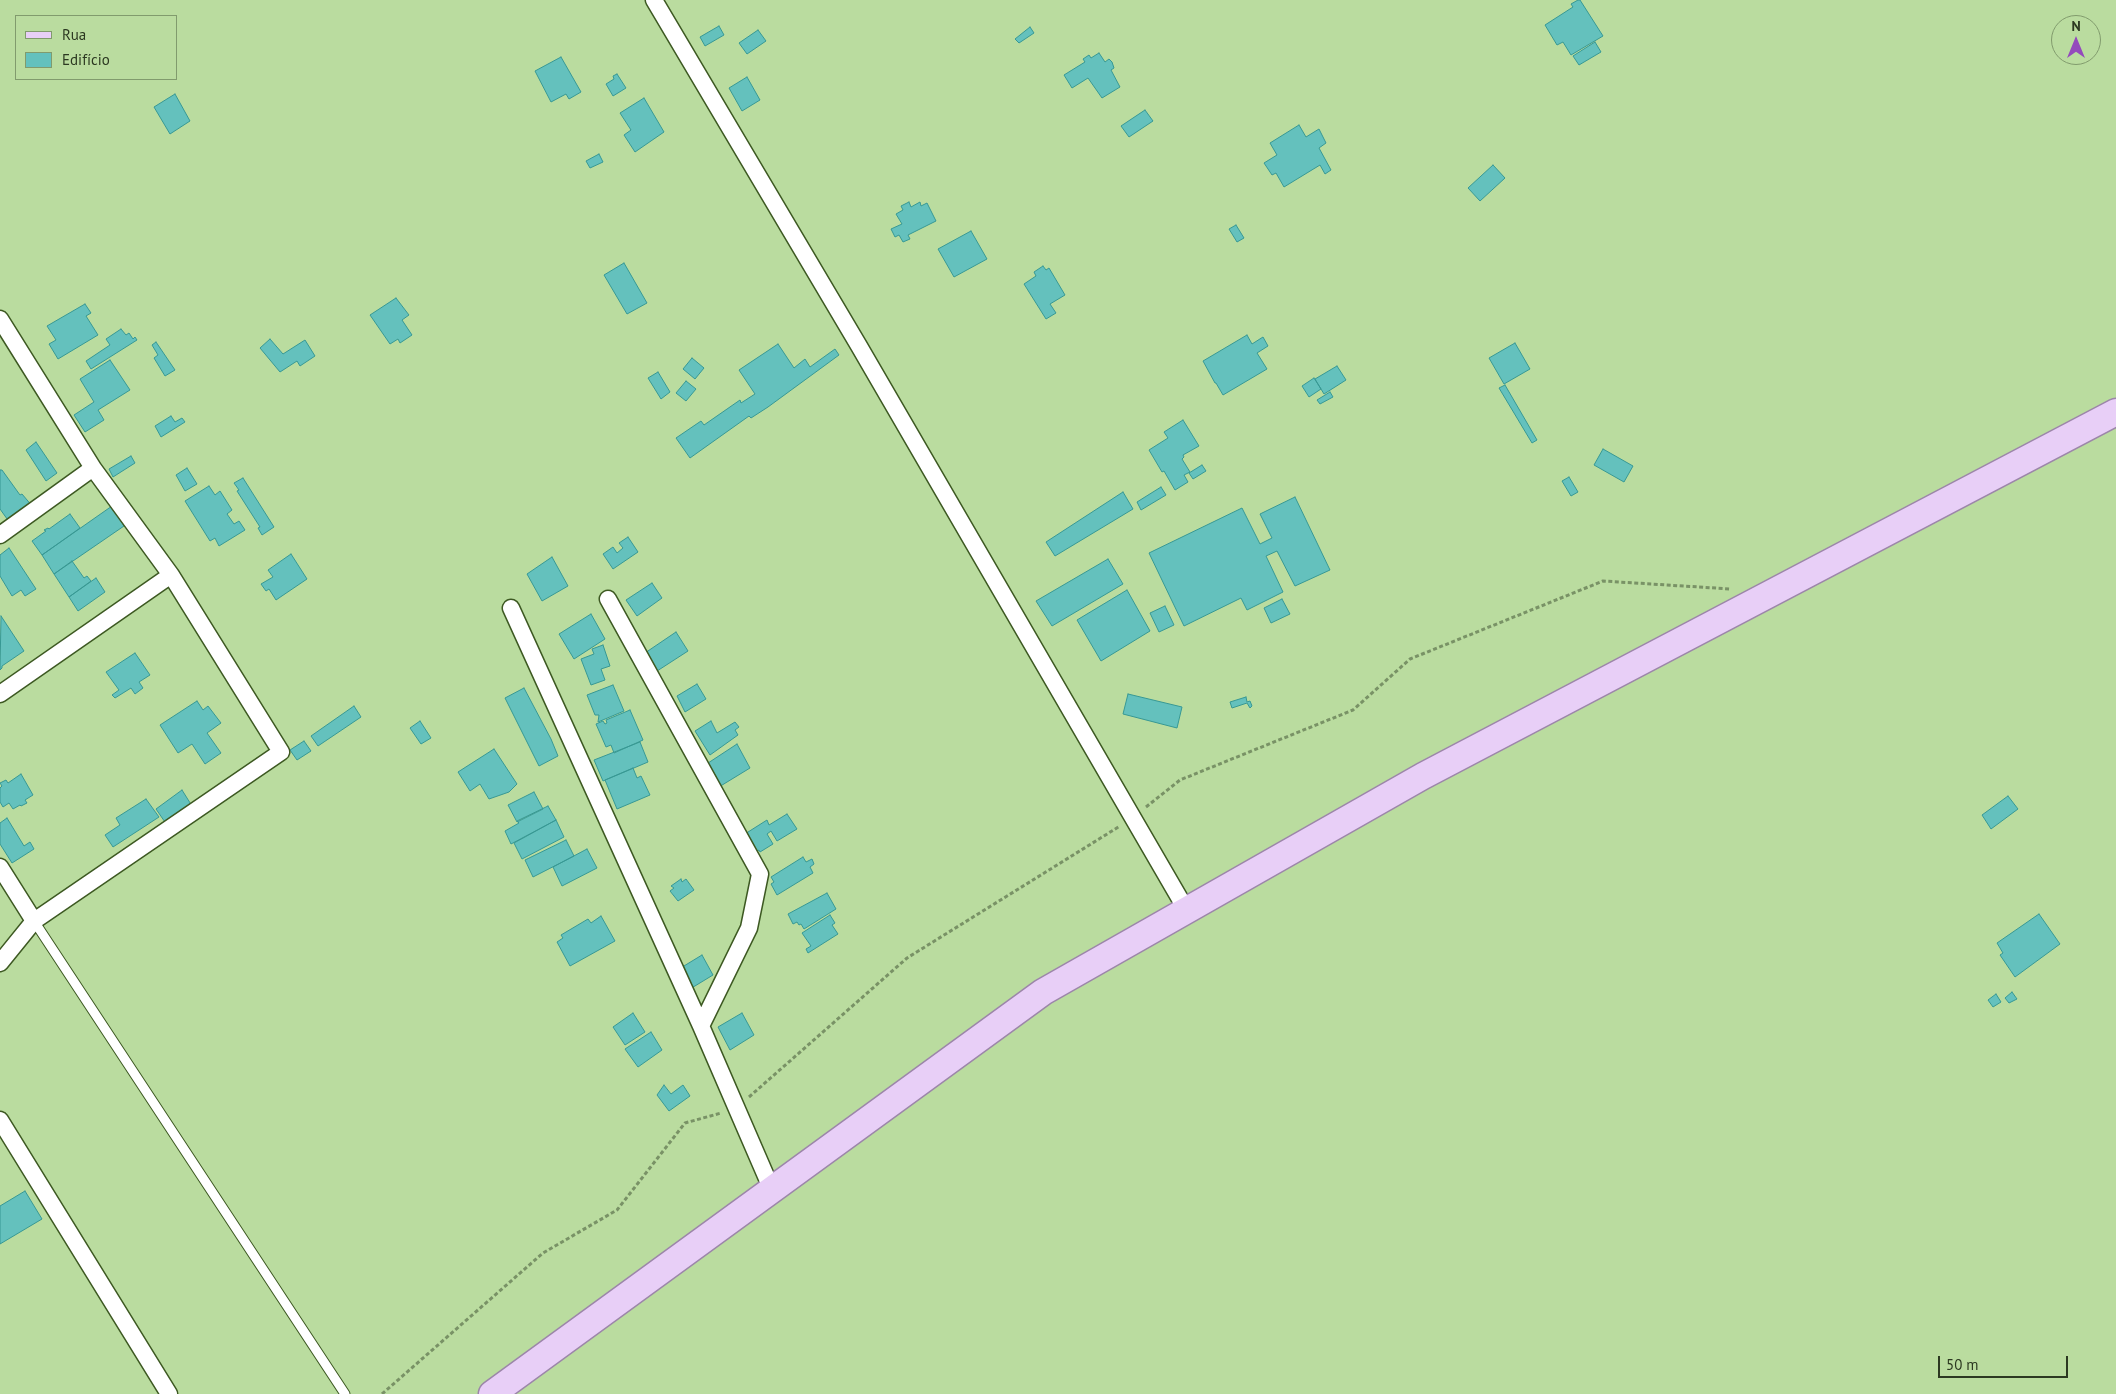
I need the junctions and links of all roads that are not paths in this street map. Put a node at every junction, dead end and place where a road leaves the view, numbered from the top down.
1 (654, 0) edge
2 (0, 319) edge
3 (2116, 412) edge
4 (93, 468) junction
5 (0, 535) edge
6 (171, 575) junction
7 (608, 599) dead end
8 (511, 608) dead end
9 (0, 694) edge
10 (0, 867) edge
11 (1186, 911) junction
12 (34, 921) junction
13 (0, 963) edge
14 (701, 1026) junction
15 (0, 1120) edge
16 (772, 1190) junction
17 (501, 1391) edge
18 (168, 1394) edge
19 (345, 1394) edge

1 - 11 street
2 - 4 street
3 - 11 main road
4 - 5 street
4 - 6 street
6 - 9 street
6 - 12 street
7 - 14 street
8 - 14 street
10 - 12 street
11 - 16 main road
12 - 13 street
12 - 19 lane
14 - 16 street
15 - 18 street
16 - 17 main road

